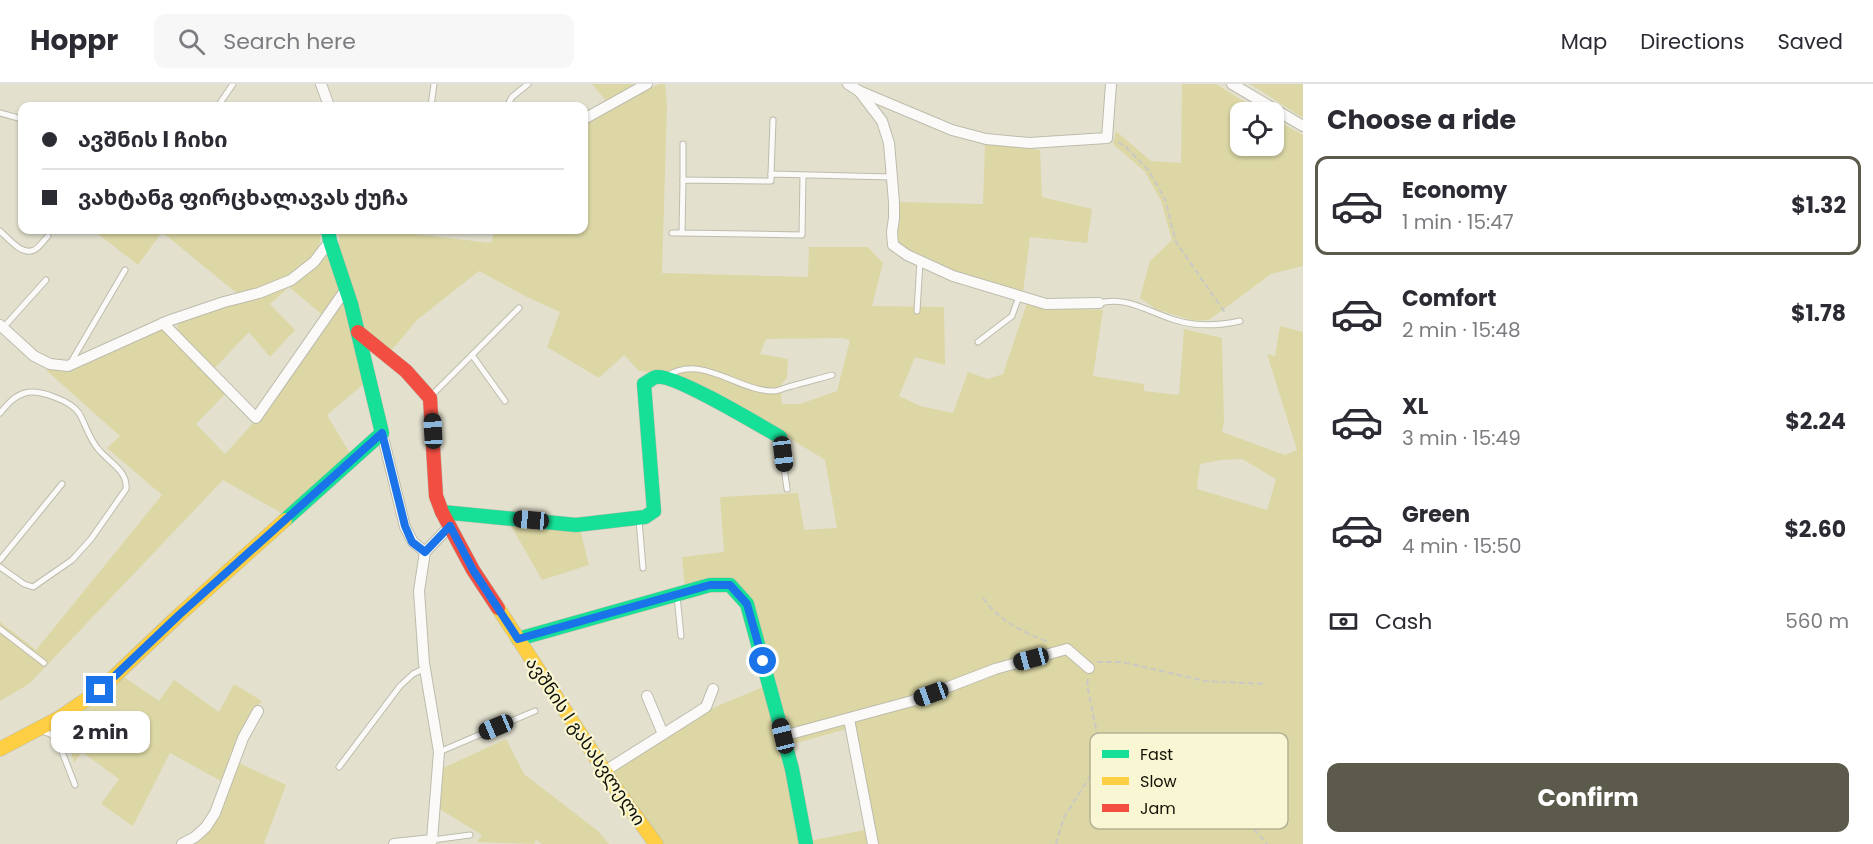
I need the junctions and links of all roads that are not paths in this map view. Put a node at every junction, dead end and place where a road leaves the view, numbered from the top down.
1 (233, 84) edge
2 (321, 84) edge
3 (434, 84) edge
4 (528, 84) edge
5 (647, 84) edge
6 (848, 84) edge
7 (1111, 84) edge
8 (1232, 84) edge
9 (859, 91) junction
10 (221, 102) edge
11 (328, 102) edge
12 (432, 102) edge
13 (509, 102) edge
14 (0, 113) edge
15 (588, 117) edge
16 (18, 118) edge
17 (773, 120) dead end
18 (1303, 126) edge
19 (683, 144) dead end
20 (771, 174) junction
21 (803, 175) junction
22 (891, 177) junction
23 (683, 180) junction
24 (0, 231) edge
25 (672, 232) dead end
26 (682, 233) junction
27 (329, 235) edge
28 (48, 236) dead end
29 (920, 261) junction
30 (125, 270) dead end
31 (46, 280) dead end
32 (346, 289) junction
33 (1019, 296) junction
34 (1099, 303) joint
35 (519, 308) dead end
36 (917, 311) dead end
37 (1240, 321) dead end
38 (163, 323) junction
39 (2, 327) edge
40 (358, 332) junction
41 (978, 342) dead end
42 (472, 355) junction
43 (68, 366) junction
44 (832, 375) dead end
45 (665, 377) junction
46 (430, 398) junction
47 (505, 401) dead end
48 (0, 413) edge
49 (382, 433) junction
50 (780, 437) joint
51 (62, 484) dead end
52 (787, 489) dead end
53 (442, 512) junction
54 (639, 518) junction
55 (450, 526) junction
56 (425, 552) junction
57 (0, 560) edge
58 (0, 567) edge
59 (643, 568) dead end
60 (677, 594) junction
61 (0, 629) edge
62 (681, 636) dead end
63 (518, 639) junction
64 (44, 663) dead end
65 (425, 668) junction
66 (1089, 669) road end
67 (713, 689) dead end
68 (647, 696) dead end
69 (258, 711) dead end
70 (535, 711) dead end
71 (849, 719) junction
72 (37, 730) junction
73 (663, 734) junction
74 (783, 736) junction
75 (0, 749) edge
76 (440, 752) junction
77 (339, 767) dead end
78 (605, 771) junction
79 (75, 785) dead end
80 (470, 835) dead end
81 (432, 840) junction
82 (182, 844) edge
83 (393, 844) edge
84 (656, 844) edge
85 (806, 844) edge
86 (873, 844) edge

1 - 10 lane
2 - 11 street
3 - 12 lane
4 - 13 lane
5 - 15 street
6 - 9 street
7 - 9 street
8 - 18 street
9 - 22 street
14 - 16 lane
17 - 20 lane
19 - 23 lane
20 - 21 lane
20 - 23 lane
21 - 22 lane
21 - 26 lane
22 - 29 street
23 - 26 lane
24 - 28 lane
25 - 26 lane
27 - 32 street
27 - 38 street
29 - 33 street
29 - 36 lane
30 - 43 lane
31 - 39 lane
32 - 38 street
32 - 40 street
33 - 34 street
33 - 41 lane
34 - 37 lane
35 - 42 lane
38 - 43 street
39 - 43 street
40 - 46 street
40 - 49 street
42 - 46 lane
42 - 47 lane
44 - 45 lane
45 - 50 street
45 - 54 street
46 - 53 street, ავშნის I გასასვლელი
48 - 58 lane
49 - 56 street
49 - 72 street
50 - 52 lane
51 - 57 lane
53 - 54 street
53 - 55 street, ავშნის I გასასვლელი
54 - 59 lane
55 - 56 street
55 - 63 street, ავშნის I გასასვლელი
56 - 65 street
60 - 62 lane
60 - 63 street
60 - 74 street
61 - 64 lane
63 - 78 street, ავშნის I გასასვლელი
65 - 76 street
65 - 77 lane
66 - 71 street
67 - 73 street
68 - 73 street
69 - 82 street
70 - 76 lane
71 - 74 street
71 - 86 street
72 - 75 street
72 - 79 lane
73 - 78 street
74 - 85 street
76 - 81 street
78 - 84 street, ავშნის I გასასვლელი
80 - 81 lane
81 - 83 street

